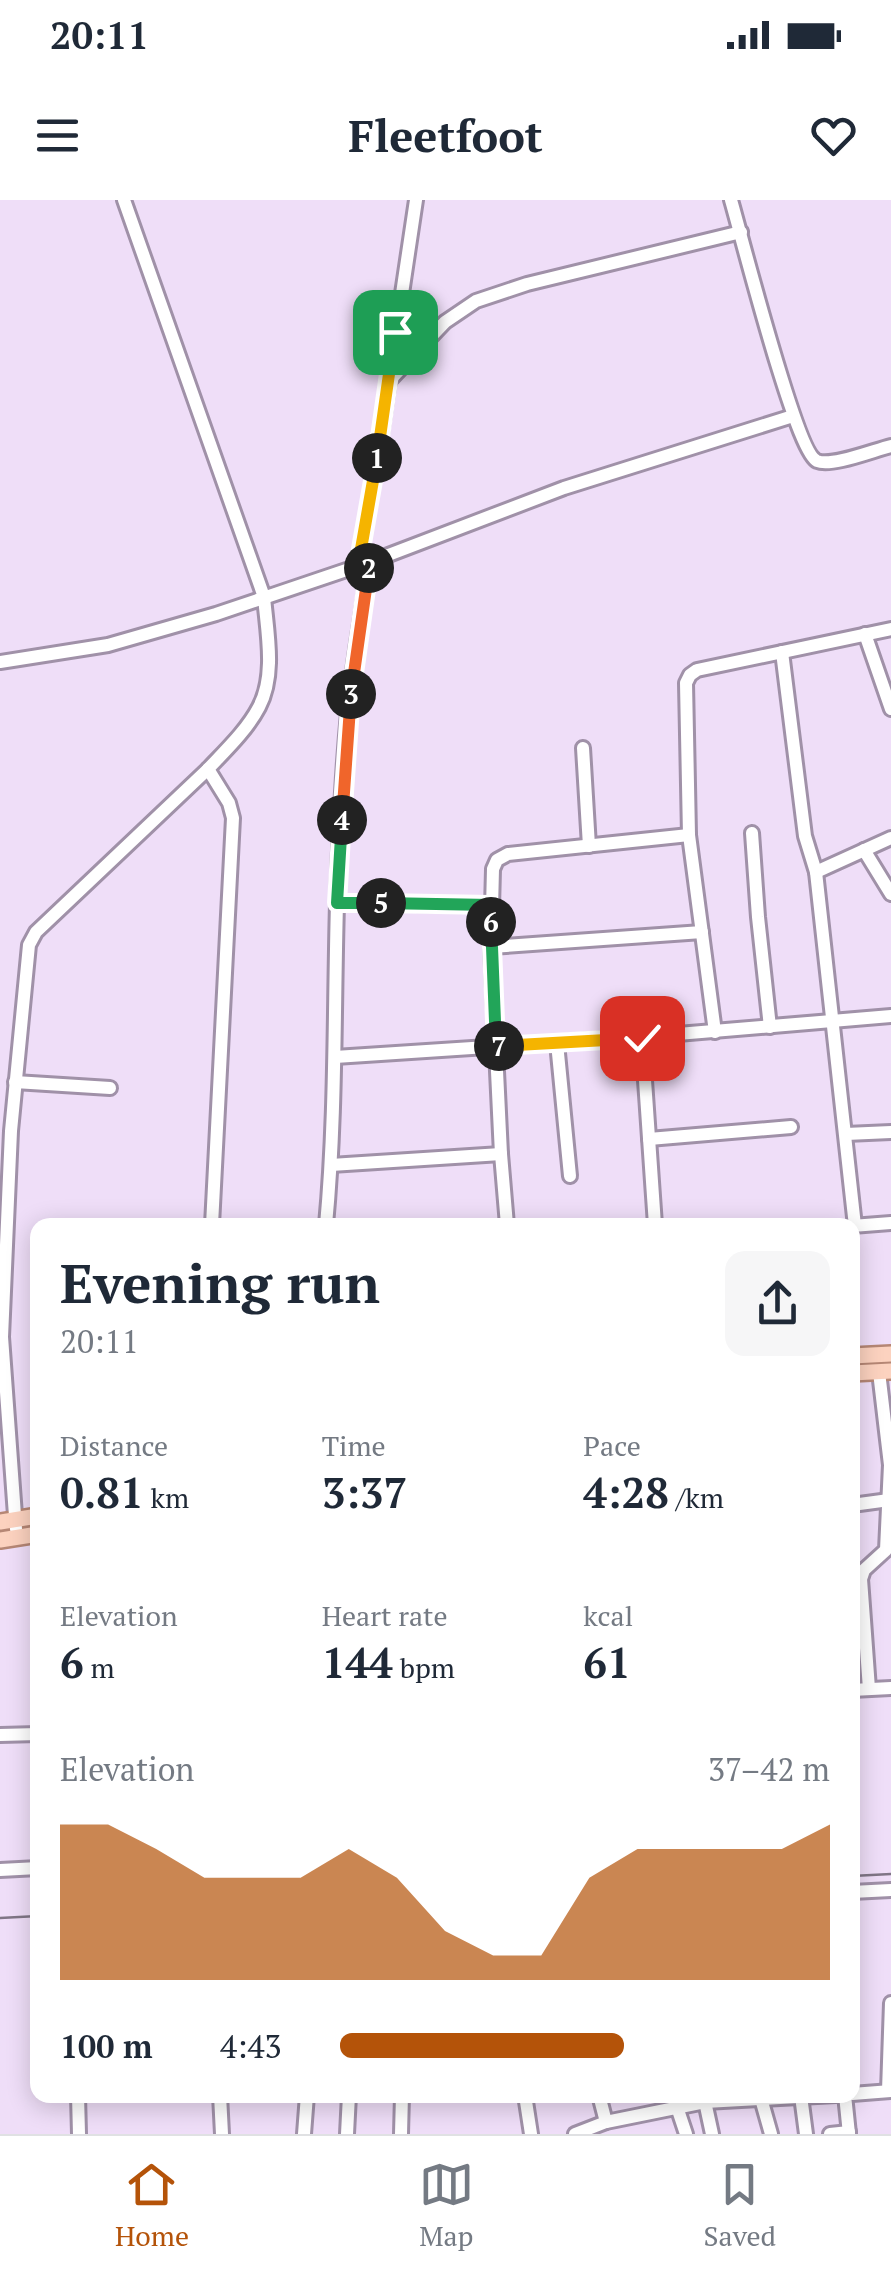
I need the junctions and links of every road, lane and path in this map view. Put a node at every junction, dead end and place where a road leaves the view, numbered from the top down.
1 (124, 200) edge
2 (416, 200) edge
3 (732, 200) edge
4 (741, 232) junction
5 (388, 382) junction
6 (794, 416) junction
7 (891, 446) edge
8 (364, 563) junction
9 (264, 597) junction
10 (891, 629) edge
11 (865, 634) junction
12 (782, 652) junction
13 (0, 662) edge
14 (891, 710) edge
15 (582, 748) dead end
16 (208, 768) junction
17 (752, 832) dead end
18 (690, 836) junction
19 (891, 838) edge
20 (589, 846) junction
21 (864, 850) junction
22 (816, 872) junction
23 (891, 894) edge
24 (337, 903) junction
25 (491, 905) junction
26 (702, 932) junction
27 (490, 948) junction
28 (891, 1016) edge
29 (832, 1021) junction
30 (770, 1027) junction
31 (715, 1032) junction
32 (642, 1038) junction
33 (557, 1043) junction
34 (496, 1046) junction
35 (336, 1057) junction
36 (15, 1082) junction
37 (110, 1088) dead end
38 (791, 1127) dead end
39 (891, 1132) edge
40 (846, 1134) junction
41 (649, 1138) junction
42 (500, 1154) junction
43 (332, 1166) junction
44 (570, 1176) dead end
45 (212, 1218) edge
46 (327, 1218) edge
47 (505, 1218) edge
48 (655, 1218) edge
49 (853, 1218) edge
50 (891, 1223) edge
51 (860, 1226) edge
52 (891, 1354) edge
53 (860, 1356) edge
54 (885, 1372) edge
55 (860, 1373) edge
56 (860, 1506) edge
57 (890, 1508) edge
58 (7, 1521) edge
59 (30, 1536) edge
60 (18, 1538) junction
61 (0, 1540) edge
62 (891, 1688) edge
63 (869, 1689) junction
64 (860, 1690) edge
65 (30, 1734) edge
66 (0, 1735) edge
67 (30, 1868) edge
68 (0, 1870) edge
69 (891, 1890) edge
70 (860, 1892) edge
71 (891, 2003) edge
72 (889, 2091) edge
73 (860, 2093) edge
74 (78, 2103) edge
75 (220, 2103) edge
76 (306, 2103) edge
77 (349, 2103) edge
78 (402, 2103) edge
79 (526, 2103) edge
80 (601, 2103) edge
81 (692, 2103) edge
82 (706, 2103) edge
83 (763, 2103) edge
84 (799, 2103) edge
85 (849, 2103) edge
86 (678, 2108) junction
87 (631, 2117) junction
88 (606, 2122) junction
89 (578, 2133) edge
90 (849, 2133) edge
91 (79, 2134) edge
92 (222, 2134) edge
93 (304, 2134) edge
94 (348, 2134) edge
95 (401, 2134) edge
96 (531, 2134) edge
97 (638, 2134) edge
98 (686, 2134) edge
99 (712, 2134) edge
100 (770, 2134) edge
101 (806, 2134) edge
102 (830, 2134) edge

1 - 9 street
2 - 5 street
3 - 4 street
4 - 5 street
4 - 6 street
5 - 8 street
6 - 7 street
6 - 8 street
8 - 9 street
8 - 24 street
9 - 13 street
9 - 16 street
10 - 11 street
11 - 12 street
11 - 14 street
12 - 18 street
12 - 22 street
15 - 20 street
16 - 36 street
16 - 45 street
17 - 30 street
18 - 20 street
18 - 26 street
19 - 21 street
20 - 25 street
21 - 22 street
21 - 23 street
22 - 29 street
24 - 25 street
24 - 35 street
25 - 27 street
26 - 27 street
26 - 31 street
27 - 34 street
28 - 29 street
29 - 30 street
29 - 40 street
30 - 31 street
31 - 32 street
32 - 33 street
32 - 41 street
33 - 34 street
33 - 44 street
34 - 35 street
34 - 42 street
35 - 43 street
36 - 37 street
36 - 58 street
38 - 41 street
39 - 40 street
40 - 49 street
41 - 48 street
42 - 43 street
42 - 47 street
43 - 46 street
50 - 51 street
52 - 53 main road
54 - 55 main road
54 - 57 street
56 - 57 street
57 - 63 street
58 - 60 street
59 - 60 main road
60 - 61 main road
62 - 63 street
63 - 64 street
65 - 66 street
67 - 68 street
69 - 70 street
71 - 72 street
72 - 73 street
74 - 91 street
75 - 92 street
76 - 93 street
77 - 94 street
78 - 95 street
79 - 96 street
80 - 88 street
81 - 86 street
82 - 99 street
83 - 100 street
84 - 101 street
85 - 90 street
86 - 87 street
86 - 98 street
87 - 88 street
87 - 97 street
88 - 89 street
90 - 102 street

